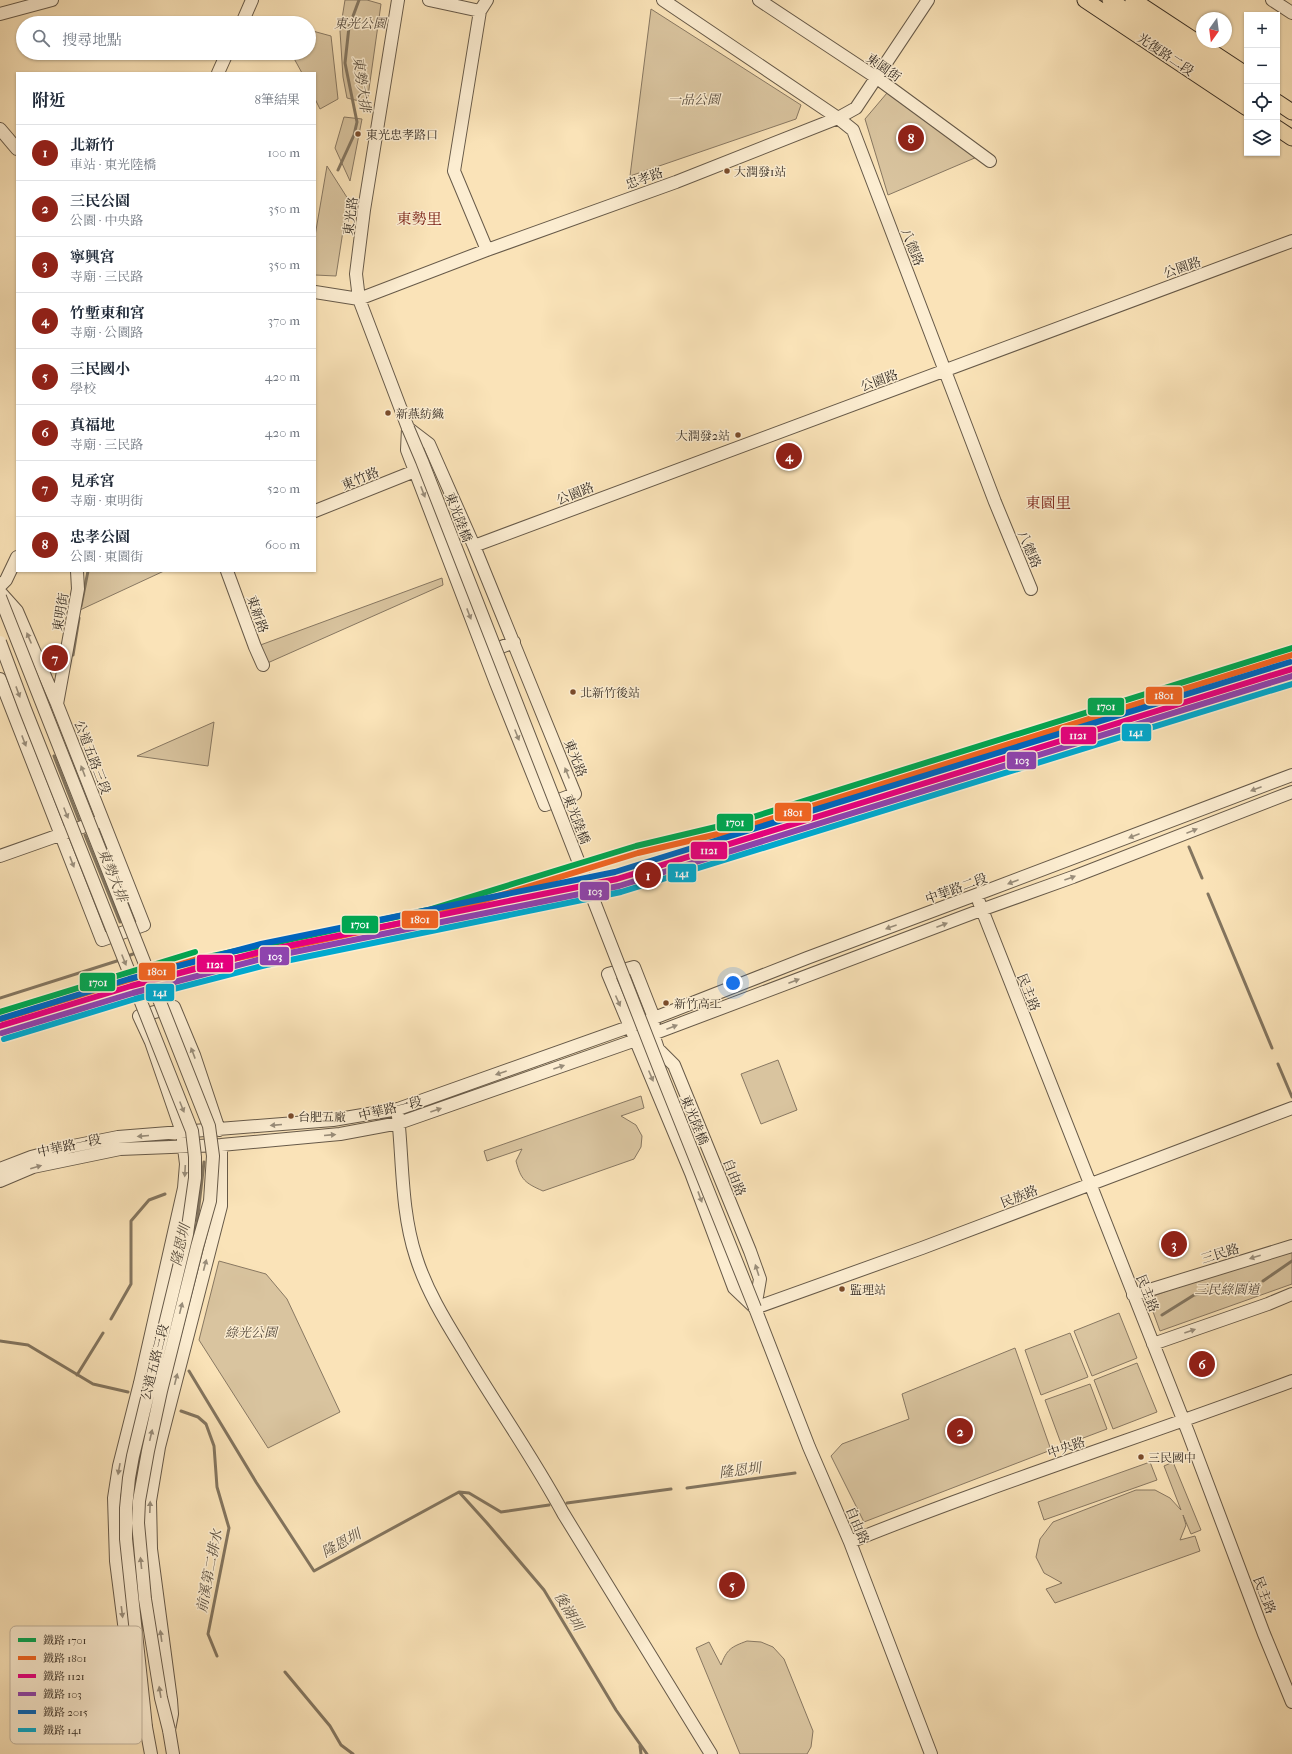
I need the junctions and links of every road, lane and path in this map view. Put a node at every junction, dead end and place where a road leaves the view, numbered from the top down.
1 (52, 0) edge
2 (252, 0) edge
3 (398, 0) edge
4 (429, 0) edge
5 (488, 0) edge
6 (663, 0) edge
7 (760, 0) edge
8 (928, 0) edge
9 (1085, 0) edge
10 (1097, 0) edge
11 (1110, 0) edge
12 (1123, 0) edge
13 (1133, 0) edge
14 (1272, 0) edge
15 (480, 11) junction
16 (0, 14) edge
17 (1292, 14) edge
18 (245, 16) edge
19 (224, 60) edge
20 (218, 72) edge
21 (1244, 73) edge
22 (877, 78) junction
23 (1244, 80) edge
24 (1244, 89) edge
25 (1244, 95) edge
26 (1280, 97) edge
27 (1280, 104) edge
28 (1292, 105) edge
29 (1244, 106) edge
30 (1280, 112) edge
31 (1292, 112) edge
32 (838, 118) junction
33 (1280, 119) edge
34 (1292, 120) edge
35 (1292, 127) edge
36 (0, 129) edge
37 (1280, 130) edge
38 (1292, 138) edge
39 (16, 148) edge
40 (990, 161) dead end
41 (1292, 241) edge
42 (487, 250) junction
43 (316, 292) edge
44 (359, 299) junction
45 (946, 371) junction
46 (408, 428) junction
47 (415, 471) junction
48 (316, 511) edge
49 (474, 546) junction
50 (16, 559) edge
51 (77, 572) edge
52 (227, 572) edge
53 (0, 586) edge
54 (1031, 589) dead end
55 (0, 592) edge
56 (0, 597) edge
57 (0, 642) edge
58 (514, 642) junction
59 (485, 653) junction
60 (263, 665) dead end
61 (0, 679) edge
62 (58, 704) junction
63 (1292, 775) edge
64 (1292, 792) edge
65 (102, 819) junction
66 (61, 835) junction
67 (0, 856) edge
68 (977, 895) junction
69 (981, 910) junction
70 (654, 1018) junction
71 (630, 1027) junction
72 (653, 1034) junction
73 (636, 1040) junction
74 (1292, 1108) edge
75 (398, 1109) junction
76 (399, 1123) junction
77 (219, 1130) junction
78 (182, 1132) junction
79 (183, 1145) junction
80 (221, 1145) junction
81 (0, 1169) edge
82 (0, 1181) edge
83 (1090, 1184) junction
84 (1292, 1246) edge
85 (1292, 1294) edge
86 (1133, 1295) junction
87 (755, 1308) junction
88 (1153, 1344) junction
89 (1292, 1381) edge
90 (1183, 1421) junction
91 (850, 1542) junction
92 (124, 1626) edge
93 (135, 1626) edge
94 (142, 1689) edge
95 (1292, 1702) edge
96 (142, 1720) edge
97 (146, 1727) junction
98 (169, 1730) junction
99 (151, 1754) edge
100 (173, 1754) edge
101 (711, 1754) edge
102 (931, 1754) edge

1 - 16 street
2 - 18 street
3 - 44 street, 東光路
4 - 15 street
5 - 15 street
6 - 32 street, 八德路
7 - 22 street, 東園街
8 - 22 street, 忠孝路
9 - 29 main road, 光復路二段
10 - 25 main road
11 - 24 main road
12 - 23 main road
13 - 21 main road, 光復路二段
14 - 17 street
15 - 42 street
19 - 20 street
22 - 32 street, 忠孝路
22 - 40 street, 東園街
26 - 28 main road
27 - 31 main road
30 - 34 main road
32 - 42 street, 忠孝路
32 - 45 street, 八德路
33 - 35 main road
36 - 39 street
37 - 38 main road
41 - 45 street, 公園路
42 - 44 street, 忠孝路
43 - 44 street, 忠孝路
44 - 46 street, 東光路
45 - 49 street, 公園路
45 - 54 street, 八德路
46 - 47 street, 東光路
46 - 49 street, 東光路
46 - 87 street, 東光陸橋, bridge
47 - 48 street, 東竹路
47 -> 59 street, 東光路
49 - 58 street, 東光路
50 - 53 street
51 - 62 street, 東明街
52 - 60 street, 東新路
62 -> 55 street, 公道五路三段
98 -> 56 street, 公道五路三段, bridge
57 -> 93 street, 公道五路三段, bridge
58 - 59 street
59 -> 58 street, 東光路
61 -> 66 street, 公道五路三段
65 -> 62 street, 公道五路三段
63 -> 68 street, 中華路二段
69 -> 64 street
65 - 66 street
66 -> 65 street, 公道五路三段
66 - 67 street
68 - 69 street, 民主路
68 -> 70 street, 中華路二段
72 -> 69 street
69 - 83 street, 民主路
70 - 71 street, 中華路二段
70 -> 71 street, 自由路
70 - 72 street, 自由路
71 - 73 street, 自由路
71 -> 75 street, 中華路一段
72 - 73 street
87 -> 72 street, 自由路
76 -> 73 street, 中華路一段
73 -> 87 street, 自由路
74 - 83 street, 民族路
75 - 76 street
75 -> 77 street, 中華路一段
80 -> 76 street, 中華路一段
76 - 101 street
77 - 78 street, 中華路一段
77 -> 78 street, 公道五路三段
78 - 79 street, 公道五路三段
78 -> 81 street, 中華路一段
79 - 80 street, 中華路一段
82 -> 79 street, 中華路一段
79 -> 92 street, 公道五路三段
98 -> 80 street, 公道五路三段
83 - 86 street, 民主路
83 - 87 street, 民族路
84 -> 86 street, 三民路
88 -> 85 street
86 - 88 street, 民主路
87 - 91 street, 自由路
88 - 90 street, 民主路
89 - 90 street, 中央路
90 - 91 street, 中央路
90 - 95 street, 民主路
91 - 102 street, 自由路
94 -> 97 street, 公道五路三段, bridge
96 -> 97 street, 公道五路三段
97 - 99 street, 公道五路三段
98 - 100 street, 公道五路三段

